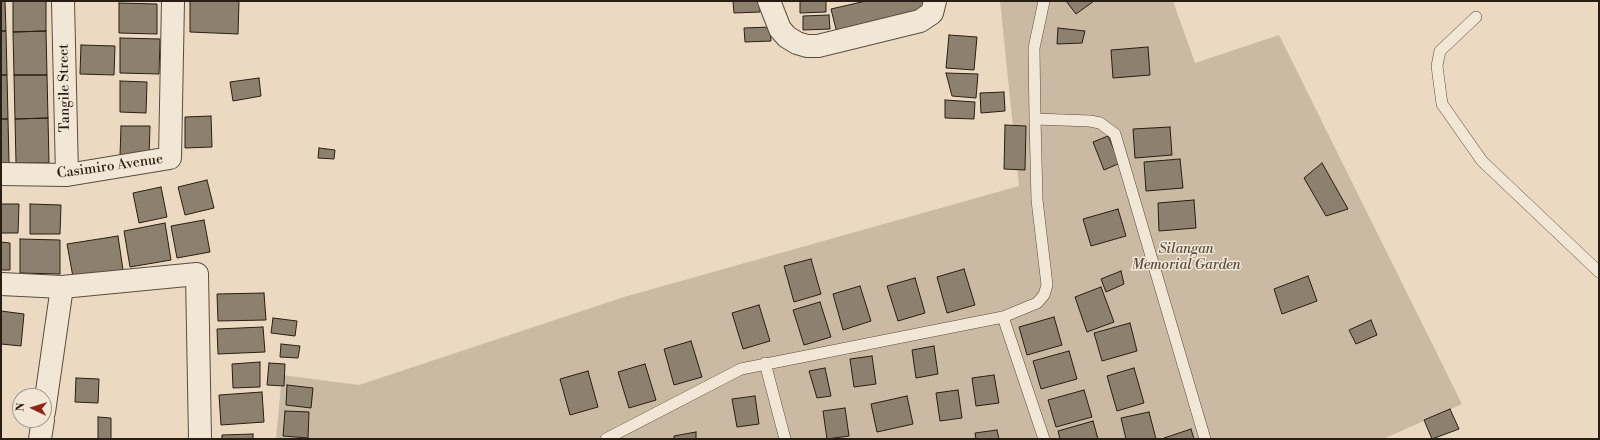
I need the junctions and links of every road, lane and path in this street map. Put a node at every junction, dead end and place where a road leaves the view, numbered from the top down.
1 (63, 1) edge
2 (173, 1) edge
3 (769, 1) edge
4 (935, 1) edge
5 (1044, 1) edge
6 (1476, 17) dead end
7 (1035, 119) junction
8 (1, 174) edge
9 (67, 176) junction
10 (1599, 272) edge
11 (1, 284) edge
12 (62, 286) junction
13 (1003, 317) junction
14 (765, 363) junction
15 (47, 388) edge
16 (42, 428) edge
17 (40, 439) edge
18 (200, 439) edge
19 (606, 439) edge
20 (785, 439) edge
21 (1044, 439) edge
22 (1205, 439) edge

1 - 9 street, Tangile Street
2 - 9 street, Casimiro Avenue
3 - 4 street
5 - 7 lane
6 - 10 lane
7 - 13 lane
7 - 22 lane
8 - 9 street, Casimiro Avenue
11 - 12 street
12 - 15 street
12 - 18 street
13 - 14 lane
13 - 21 lane
14 - 19 lane
14 - 20 lane
16 - 17 street

